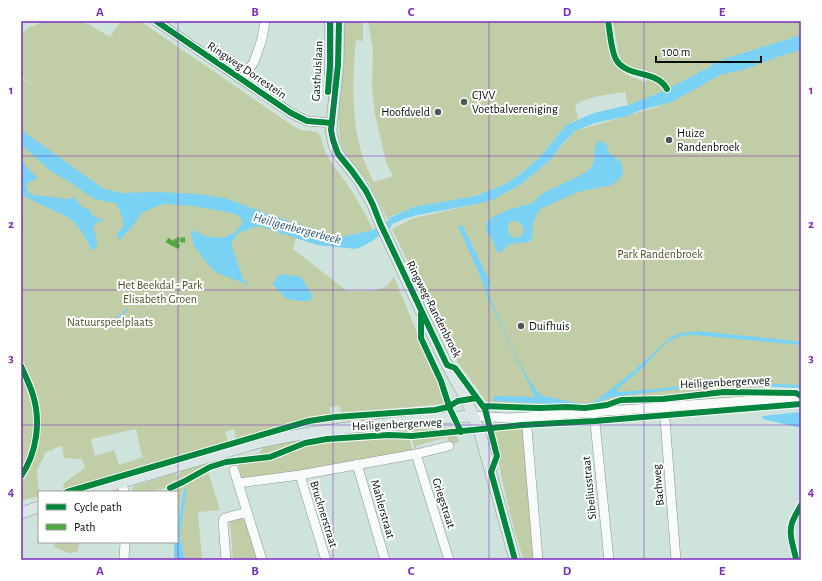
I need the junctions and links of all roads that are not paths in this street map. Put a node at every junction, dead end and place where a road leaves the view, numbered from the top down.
1 (156, 21) edge
2 (265, 21) edge
3 (330, 21) edge
4 (339, 21) edge
5 (242, 79) junction
6 (328, 123) junction
7 (382, 227) joint
8 (800, 397) edge
9 (664, 407) junction
10 (594, 413) junction
11 (474, 416) junction
12 (526, 417) junction
13 (449, 446) dead end
14 (416, 454) junction
15 (357, 464) junction
16 (234, 470) dead end
17 (300, 475) junction
18 (238, 483) junction
19 (123, 488) edge
20 (98, 491) edge
21 (38, 507) edge
22 (247, 512) junction
23 (21, 513) edge
24 (125, 543) edge
25 (124, 560) edge
26 (226, 560) edge
27 (262, 560) edge
28 (326, 560) edge
29 (385, 560) edge
30 (450, 560) edge
31 (515, 560) edge
32 (538, 560) edge
33 (609, 560) edge
34 (676, 560) edge

1 - 5 street, Ringweg Dorrestein
2 - 5 street
3 - 6 main road, Gasthuislaan
4 - 6 main road, Gasthuislaan
5 - 6 street, Ringweg Dorrestein
6 - 7 main road, Gasthuislaan
7 - 11 main road, Ringweg-Randenbroek
8 - 9 street, Heiligenbergerweg
9 - 10 street, Heiligenbergerweg
9 - 34 street, Bachweg
10 - 12 street, Heiligenbergerweg
10 - 33 street, Sibeliusstraat
11 - 12 street, Heiligenbergerweg
11 - 19 main road, Heiligenbergerweg
11 - 31 main road, Ringweg-Randenbroek
12 - 32 street
13 - 14 street, Heiligenbergerweg
14 - 15 street, Heiligenbergerweg
14 - 30 street, Griegstraat
15 - 17 street, Heiligenbergerweg
15 - 29 street, Mahlerstraat
16 - 18 street
17 - 18 street, Heiligenbergerweg
17 - 28 street, Brucknerstraat
18 - 22 street
19 - 20 main road, Heiligenbergerweg
21 - 23 main road
22 - 26 street
22 - 27 street
24 - 25 street

